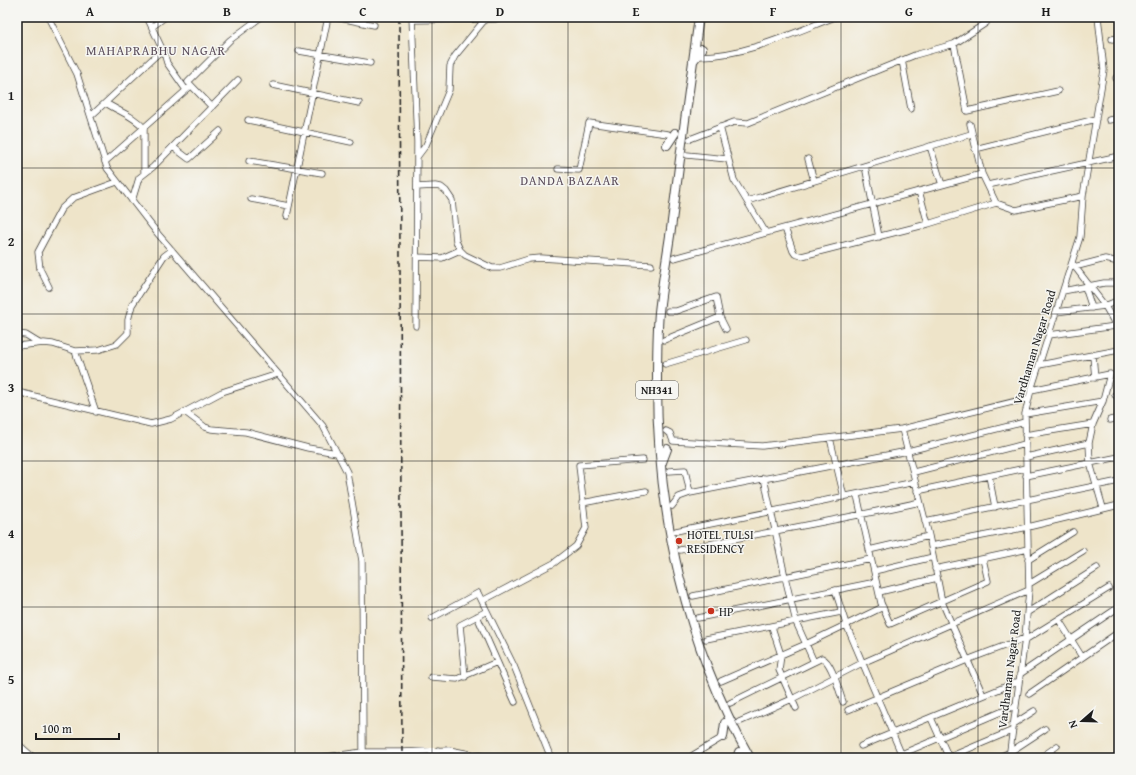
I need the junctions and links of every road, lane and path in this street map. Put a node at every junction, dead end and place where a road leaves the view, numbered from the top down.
1 (48, 17) edge
2 (147, 17) edge
3 (165, 17) edge
4 (261, 17) edge
5 (328, 17) edge
6 (335, 17) edge
7 (504, 17) edge
8 (699, 17) edge
9 (835, 17) edge
10 (1098, 17) edge
11 (487, 18) edge
12 (412, 19) edge
13 (986, 23) dead end
14 (374, 25) dead end
15 (152, 27) junction
16 (1119, 38) edge
17 (1112, 39) dead end
18 (954, 44) junction
19 (163, 49) junction
20 (299, 51) dead end
21 (702, 53) joint
22 (321, 54) junction
23 (902, 60) junction
24 (693, 61) junction
25 (370, 63) dead end
26 (238, 80) dead end
27 (273, 85) dead end
28 (191, 86) junction
29 (186, 90) junction
30 (1058, 91) dead end
31 (312, 92) junction
32 (106, 102) junction
33 (359, 103) dead end
34 (212, 107) junction
35 (911, 109) dead end
36 (91, 116) junction
37 (1119, 118) edge
38 (1096, 119) junction
39 (248, 120) dead end
40 (1109, 120) dead end
41 (970, 124) dead end
42 (720, 127) junction
43 (144, 128) junction
44 (220, 131) dead end
45 (304, 131) junction
46 (672, 133) joint
47 (971, 134) junction
48 (690, 139) joint
49 (351, 142) dead end
50 (666, 146) dead end
51 (682, 146) junction
52 (930, 146) junction
53 (172, 147) junction
54 (975, 149) junction
55 (687, 155) dead end
56 (1119, 156) edge
57 (417, 157) junction
58 (727, 159) junction
59 (808, 159) dead end
60 (248, 161) dead end
61 (105, 162) junction
62 (1089, 162) junction
63 (866, 166) junction
64 (558, 169) dead end
65 (296, 170) junction
66 (144, 174) junction
67 (322, 174) dead end
68 (982, 174) junction
69 (814, 181) junction
70 (117, 182) junction
71 (988, 184) junction
72 (942, 185) junction
73 (417, 187) junction
74 (919, 191) junction
75 (1083, 196) junction
76 (251, 199) dead end
77 (132, 201) junction
78 (747, 201) junction
79 (996, 203) junction
80 (874, 204) junction
81 (289, 206) junction
82 (287, 216) dead end
83 (928, 224) junction
84 (786, 228) junction
85 (766, 233) junction
86 (879, 237) junction
87 (172, 250) junction
88 (460, 250) junction
89 (417, 257) junction
90 (674, 258) dead end
91 (1119, 263) edge
92 (651, 265) dead end
93 (1073, 265) junction
94 (1119, 283) edge
95 (1087, 286) junction
96 (49, 287) dead end
97 (1063, 291) junction
98 (1119, 300) edge
99 (1105, 306) junction
100 (1092, 308) junction
101 (668, 311) joint
102 (1056, 312) junction
103 (720, 317) junction
104 (659, 318) junction
105 (416, 326) dead end
106 (1118, 328) edge
107 (726, 329) dead end
108 (17, 334) edge
109 (1048, 335) junction
110 (664, 340) dead end
111 (746, 340) dead end
112 (40, 344) junction
113 (17, 346) edge
114 (1119, 350) edge
115 (75, 351) junction
116 (1093, 356) junction
117 (665, 364) dead end
118 (1039, 365) junction
119 (278, 374) junction
120 (1095, 378) junction
121 (1031, 390) junction
122 (17, 392) edge
123 (1029, 398) junction
124 (1102, 401) junction
125 (96, 412) junction
126 (185, 412) junction
127 (1025, 414) junction
128 (1119, 418) edge
129 (1110, 420) dead end
130 (1025, 422) junction
131 (1093, 424) junction
132 (902, 429) junction
133 (666, 431) dead end
134 (1025, 435) junction
135 (830, 438) junction
136 (1089, 443) junction
137 (1025, 444) junction
138 (667, 449) dead end
139 (908, 450) junction
140 (337, 452) junction
141 (1026, 457) junction
142 (1119, 457) edge
143 (643, 460) dead end
144 (1090, 463) junction
145 (836, 465) junction
146 (660, 467) junction
147 (1026, 468) junction
148 (669, 471) dead end
149 (914, 472) junction
150 (989, 476) junction
151 (1026, 476) junction
152 (764, 478) junction
153 (1119, 481) edge
154 (915, 482) junction
155 (1096, 485) junction
156 (646, 491) dead end
157 (917, 491) junction
158 (690, 493) junction
159 (857, 495) junction
160 (844, 497) junction
161 (1027, 501) junction
162 (582, 502) junction
163 (920, 502) junction
164 (1119, 505) edge
165 (672, 506) dead end
166 (995, 507) junction
167 (1103, 508) junction
168 (771, 511) junction
169 (862, 515) junction
170 (925, 520) junction
171 (1028, 527) junction
172 (776, 530) junction
173 (676, 531) joint
174 (1073, 532) dead end
175 (929, 536) junction
176 (931, 546) junction
177 (676, 549) junction
178 (1028, 549) junction
179 (869, 550) junction
180 (1083, 551) dead end
181 (933, 557) junction
182 (871, 559) junction
183 (983, 559) junction
184 (1028, 560) junction
185 (1097, 568) dead end
186 (935, 569) junction
187 (874, 571) junction
188 (785, 577) junction
189 (937, 578) junction
190 (876, 582) junction
191 (1029, 587) junction
192 (1109, 588) dead end
193 (835, 590) junction
194 (879, 592) junction
195 (693, 596) dead end
196 (482, 601) junction
197 (791, 601) junction
198 (942, 602) junction
199 (883, 607) junction
200 (1119, 607) edge
201 (487, 612) junction
202 (841, 612) junction
203 (1028, 612) junction
204 (477, 616) junction
205 (432, 618) dead end
206 (698, 618) dead end
207 (1059, 620) junction
208 (796, 622) junction
209 (846, 624) junction
210 (951, 624) junction
211 (772, 627) junction
212 (1119, 632) edge
213 (706, 639) dead end
214 (1025, 639) junction
215 (1071, 640) junction
216 (806, 644) junction
217 (781, 655) junction
218 (1082, 657) junction
219 (967, 660) junction
220 (497, 662) junction
221 (814, 662) junction
222 (862, 663) junction
223 (1020, 674) junction
224 (834, 676) junction
225 (431, 677) dead end
226 (465, 677) junction
227 (783, 679) junction
228 (721, 681) dead end
229 (1019, 681) junction
230 (1028, 694) dead end
231 (983, 695) junction
232 (877, 698) junction
233 (792, 699) junction
234 (514, 702) dead end
235 (843, 702) dead end
236 (730, 703) dead end
237 (1015, 706) junction
238 (796, 708) dead end
239 (848, 710) dead end
240 (1034, 711) dead end
241 (931, 718) junction
242 (739, 722) dead end
243 (725, 723) dead end
244 (1012, 728) junction
245 (1045, 729) dead end
246 (893, 734) junction
247 (723, 737) joint
248 (939, 737) junction
249 (17, 743) edge
250 (861, 746) dead end
251 (1057, 746) dead end
252 (438, 750) junction
253 (363, 752) junction
254 (693, 755) dead end
255 (743, 755) edge
256 (1009, 755) edge
257 (339, 756) edge
258 (902, 756) edge
259 (1119, 756) edge
260 (34, 758) edge
261 (318, 758) edge
262 (435, 758) edge
263 (491, 758) edge
264 (551, 758) edge
265 (892, 758) edge
266 (948, 758) edge
267 (998, 758) edge
268 (1040, 758) edge
269 (1116, 758) edge

1 - 36 street
2 - 15 street
3 - 15 street
4 - 28 street
5 - 22 street
6 - 14 street
7 - 11 street
8 - 24 highway, NH341
9 - 21 street
10 - 38 street, Vardhaman Nagar Road
11 - 12 street
11 - 57 street
12 - 57 street
13 - 18 street
15 - 19 street
16 - 17 street
18 - 23 street
18 - 30 street
19 - 29 street
19 - 32 street
20 - 22 street
21 - 24 highway
22 - 25 street
22 - 31 street
23 - 35 street
23 - 42 street
24 - 51 highway, NH341
26 - 34 street
27 - 31 street
28 - 29 street
28 - 34 street
29 - 43 street
31 - 33 street
31 - 45 street
32 - 36 street
32 - 43 street
34 - 53 street
36 - 61 street
37 - 40 street
38 - 54 street
38 - 62 street, Vardhaman Nagar Road
39 - 45 street
41 - 47 street
42 - 48 street
42 - 58 street
43 - 61 street
43 - 66 street
44 - 53 street
45 - 49 street
45 - 65 street
46 - 50 highway
46 - 64 street
47 - 52 street
47 - 54 street
48 - 51 highway
51 - 104 highway, NH341
52 - 63 street
52 - 72 street
53 - 66 street
54 - 68 street
55 - 58 street
56 - 62 street
57 - 73 street
58 - 78 street
59 - 69 street
60 - 65 street
61 - 70 street
62 - 71 street
62 - 75 street, Vardhaman Nagar Road
63 - 69 street
63 - 80 street
65 - 67 street
65 - 81 street
66 - 77 street
68 - 71 street
68 - 72 street
69 - 78 street
70 - 77 street
70 - 96 street
71 - 79 street
72 - 74 street
73 - 88 street
73 - 89 street
74 - 80 street
74 - 83 street
75 - 79 street
75 - 93 street, Vardhaman Nagar Road
76 - 81 street
77 - 87 street
78 - 85 street
79 - 83 street
80 - 84 street
80 - 86 street
81 - 82 street
83 - 86 street
84 - 85 street
84 - 86 street
85 - 90 street
87 - 115 street
87 - 119 street
88 - 89 street
88 - 92 street
89 - 105 street
91 - 93 street
93 - 95 street
93 - 97 street, Vardhaman Nagar Road
94 - 95 street
95 - 97 street
95 - 99 street
95 - 100 street
97 - 102 street, Vardhaman Nagar Road
98 - 99 street
99 - 100 street
99 - 106 street
100 - 102 street
101 - 103 street
101 - 104 highway
102 - 109 street, Vardhaman Nagar Road
103 - 107 street
103 - 110 street
104 - 146 highway, NH341
106 - 109 street
108 - 112 street
109 - 118 street, Vardhaman Nagar Road
111 - 117 street
112 - 113 street
112 - 115 street
114 - 116 street
115 - 125 street
116 - 118 street
116 - 120 street
118 - 121 street, Vardhaman Nagar Road
119 - 126 street
119 - 140 street
120 - 121 street
120 - 124 street
121 - 123 street, Vardhaman Nagar Road
122 - 125 street
123 - 127 street, Vardhaman Nagar Road
123 - 132 street
124 - 127 street
124 - 131 street
125 - 126 street
126 - 140 street
127 - 130 street, Vardhaman Nagar Road
128 - 129 street
130 - 134 street, Vardhaman Nagar Road
130 - 139 street
131 - 134 street
131 - 136 street
132 - 135 street
132 - 139 street
133 - 135 street
134 - 137 street, Vardhaman Nagar Road
135 - 145 street
136 - 141 street
136 - 144 street
137 - 141 street, Vardhaman Nagar Road
137 - 149 street
138 - 146 highway, NH341
139 - 145 street
139 - 149 street
140 - 253 street
141 - 147 street, Vardhaman Nagar Road
142 - 144 street
143 - 162 street
144 - 151 street
144 - 155 street
145 - 152 street
145 - 160 street
146 - 177 highway, NH341
147 - 150 street
147 - 151 street, Vardhaman Nagar Road
148 - 158 street
149 - 154 street
150 - 157 street
150 - 166 street
151 - 161 street, Vardhaman Nagar Road
152 - 158 street
152 - 168 street
153 - 155 street
154 - 157 street
154 - 159 street
155 - 161 street
155 - 167 street
156 - 162 street
157 - 163 street
158 - 165 street
159 - 160 street
159 - 169 street
160 - 168 street
161 - 166 street
161 - 171 street, Vardhaman Nagar Road
162 - 196 street
163 - 169 street
163 - 170 street
164 - 167 street
166 - 170 street
167 - 171 street
168 - 172 street
168 - 173 street
169 - 172 street
169 - 179 street
170 - 175 street
171 - 176 street
171 - 178 street, Vardhaman Nagar Road
172 - 177 street
172 - 188 street
173 - 177 highway, NH341
174 - 184 street
175 - 176 street
175 - 179 street
176 - 181 street
177 - 255 highway, NH341
178 - 183 street
178 - 184 street, Vardhaman Nagar Road
179 - 182 street
180 - 191 street
181 - 186 street
181 - 187 street
182 - 187 street
182 - 188 street
183 - 186 street
183 - 198 street
184 - 191 street, Vardhaman Nagar Road
185 - 203 street
186 - 189 street
187 - 190 street
188 - 195 street
188 - 197 street
189 - 194 street
189 - 198 street
190 - 193 street
190 - 194 street
191 - 203 street, Vardhaman Nagar Road
191 - 210 street
192 - 207 street
193 - 197 street
193 - 202 street
194 - 199 street
196 - 201 street
196 - 205 street
197 - 206 street
197 - 208 street
198 - 199 street
198 - 210 street
199 - 209 street
200 - 215 street
201 - 204 street
201 - 264 street
202 - 208 street
202 - 209 street
203 - 214 street, Vardhaman Nagar Road
204 - 220 street
204 - 226 street
207 - 214 street
207 - 215 street
208 - 211 street
208 - 216 street
209 - 216 street
209 - 222 street
210 - 219 street
210 - 222 street
211 - 213 street
211 - 217 street
212 - 218 street
214 - 219 street
214 - 223 street, Vardhaman Nagar Road
215 - 218 street
215 - 223 street
216 - 217 street
216 - 221 street
217 - 227 street
217 - 228 street
218 - 230 street
219 - 231 street
219 - 232 street
220 - 226 street
220 - 234 street
221 - 224 street
221 - 227 street
222 - 224 street
222 - 232 street
223 - 229 street, Vardhaman Nagar Road
224 - 233 street
224 - 235 street
225 - 226 street
227 - 233 street
227 - 236 street
229 - 231 street
229 - 237 street, Vardhaman Nagar Road
231 - 241 street
232 - 239 street
232 - 246 street
233 - 238 street
233 - 242 street
237 - 244 street, Vardhaman Nagar Road
237 - 248 street
240 - 244 street
241 - 246 street
241 - 248 street
243 - 247 highway
244 - 256 street, Vardhaman Nagar Road
244 - 266 street
245 - 256 street
246 - 250 street
246 - 258 street
247 - 254 street
248 - 258 street
248 - 266 street
249 - 260 street
251 - 268 street
252 - 253 street
252 - 262 street
252 - 263 street
253 - 257 street
256 - 267 street
257 - 261 street
258 - 265 street
259 - 269 street

